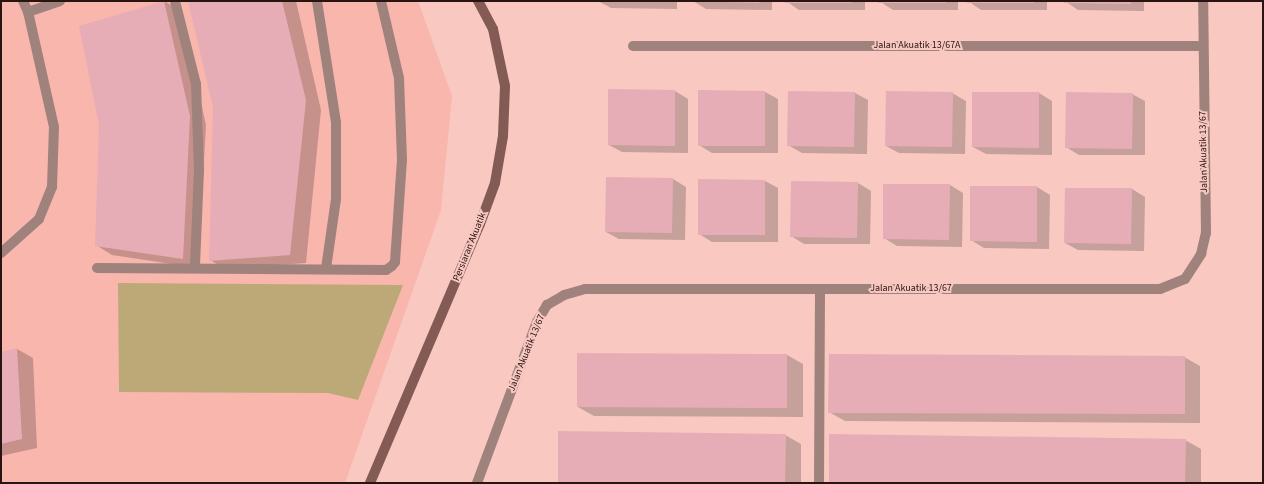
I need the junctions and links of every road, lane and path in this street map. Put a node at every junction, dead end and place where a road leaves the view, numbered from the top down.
1 (23, 1) edge
2 (60, 1) edge
3 (175, 1) edge
4 (317, 1) edge
5 (381, 1) edge
6 (478, 1) edge
7 (1203, 1) edge
8 (28, 12) junction
9 (633, 46) dead end
10 (1202, 46) junction
11 (1, 253) edge
12 (96, 268) dead end
13 (195, 268) junction
14 (326, 268) junction
15 (820, 289) junction
16 (370, 483) edge
17 (477, 483) edge
18 (819, 483) edge

1 - 8 street
2 - 8 street
3 - 13 street
4 - 14 street
5 - 14 street
6 - 16 street, Persiaran Akuatik
7 - 10 street, Jalan Akuatik 13/67
8 - 11 street
9 - 10 street, Jalan Akuatik 13/67A
10 - 15 street, Jalan Akuatik 13/67
12 - 13 street
13 - 14 street
15 - 17 street, Jalan Akuatik 13/67
15 - 18 street

